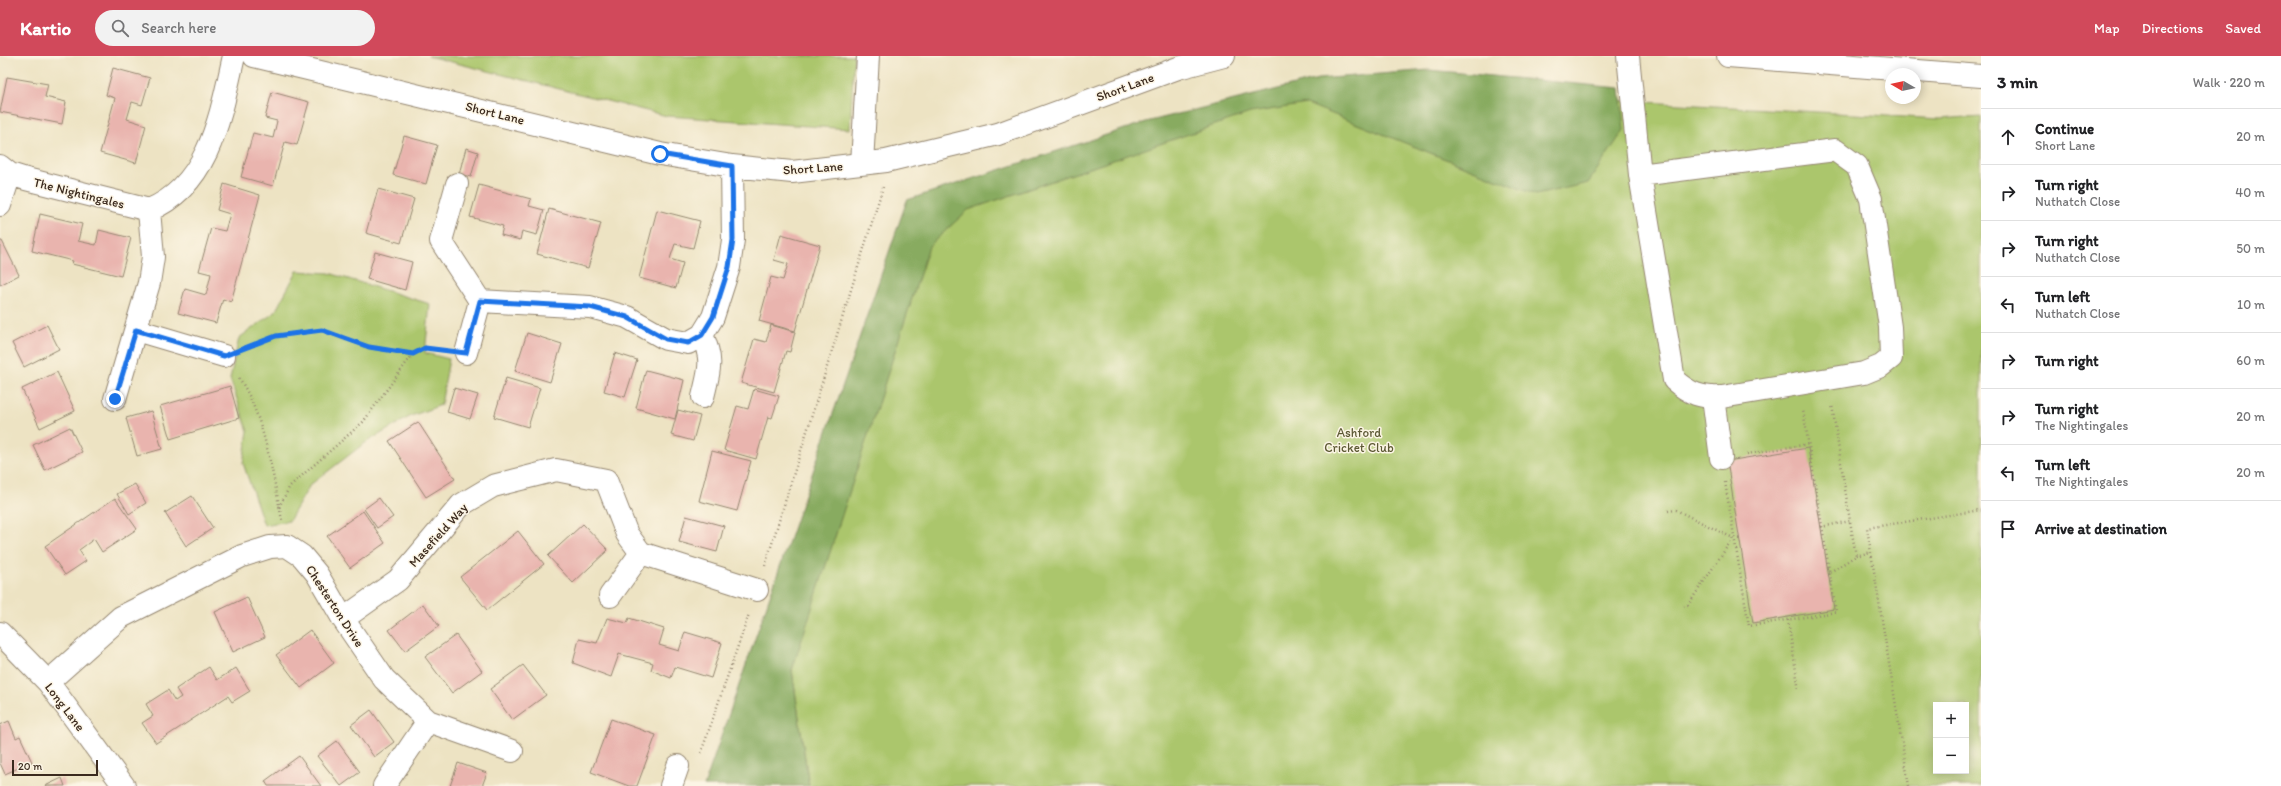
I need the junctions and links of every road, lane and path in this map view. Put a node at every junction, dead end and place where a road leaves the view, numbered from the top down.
1 (234, 56) edge
2 (254, 56) edge
3 (868, 56) edge
4 (1224, 56) edge
5 (1628, 56) edge
6 (1728, 56) edge
7 (1981, 76) edge
8 (886, 161) junction
9 (862, 164) junction
10 (732, 166) junction
11 (5, 170) edge
12 (1640, 175) junction
13 (457, 184) dead end
14 (0, 205) edge
15 (149, 210) junction
16 (480, 301) junction
17 (136, 330) junction
18 (702, 335) junction
19 (466, 353) joint
20 (413, 354) junction
21 (224, 356) junction
22 (1827, 379) junction
23 (1798, 384) junction
24 (703, 397) dead end
25 (1713, 397) junction
26 (115, 399) dead end
27 (1809, 444) junction
28 (1721, 458) junction
29 (279, 507) junction
30 (1981, 510) edge
31 (1668, 511) dead end
32 (1850, 521) junction
33 (1822, 526) junction
34 (1733, 538) junction
35 (287, 546) junction
36 (1871, 552) junction
37 (641, 553) junction
38 (1856, 556) junction
39 (1830, 572) junction
40 (757, 590) junction
41 (610, 596) dead end
42 (1684, 606) dead end
43 (343, 619) junction
44 (1788, 620) junction
45 (0, 633) edge
46 (48, 682) junction
47 (1799, 691) dead end
48 (428, 721) junction
49 (512, 751) dead end
50 (700, 756) dead end
51 (124, 786) edge
52 (384, 786) edge
53 (1909, 786) edge

1 - 15 street
2 - 10 street, Short Lane
3 - 9 street
4 - 8 street, Short Lane
5 - 12 street
6 - 7 street
8 - 9 street, Short Lane
8 - 40 path
9 - 10 street, Short Lane
10 - 18 street
11 - 14 street, The Nightingales
11 - 15 street, The Nightingales
12 - 22 street
12 - 25 street
13 - 16 street
15 - 17 street
16 - 18 street
16 - 19 street
17 - 21 street
17 - 26 street
18 - 24 street
19 - 20 path
20 - 21 path
20 - 29 path
21 - 29 path
22 - 23 street
22 - 32 path
23 - 25 street
23 - 27 path
25 - 28 street
27 - 28 path
27 - 33 path
28 - 34 path
29 - 35 path
30 - 36 path
31 - 34 path
32 - 33 path
32 - 38 path
33 - 39 path
34 - 42 path
34 - 44 path
35 - 43 street, Chesterton Drive
35 - 46 street
36 - 38 path
36 - 53 path
37 - 40 street
37 - 41 street
37 - 43 street, Masefield Way
38 - 39 path
39 - 44 path
40 - 50 path
43 - 48 street, Chesterton Drive
44 - 47 path
45 - 46 street, Long Lane
46 - 51 street, Long Lane
48 - 49 street, Chesterton Drive
48 - 52 street

